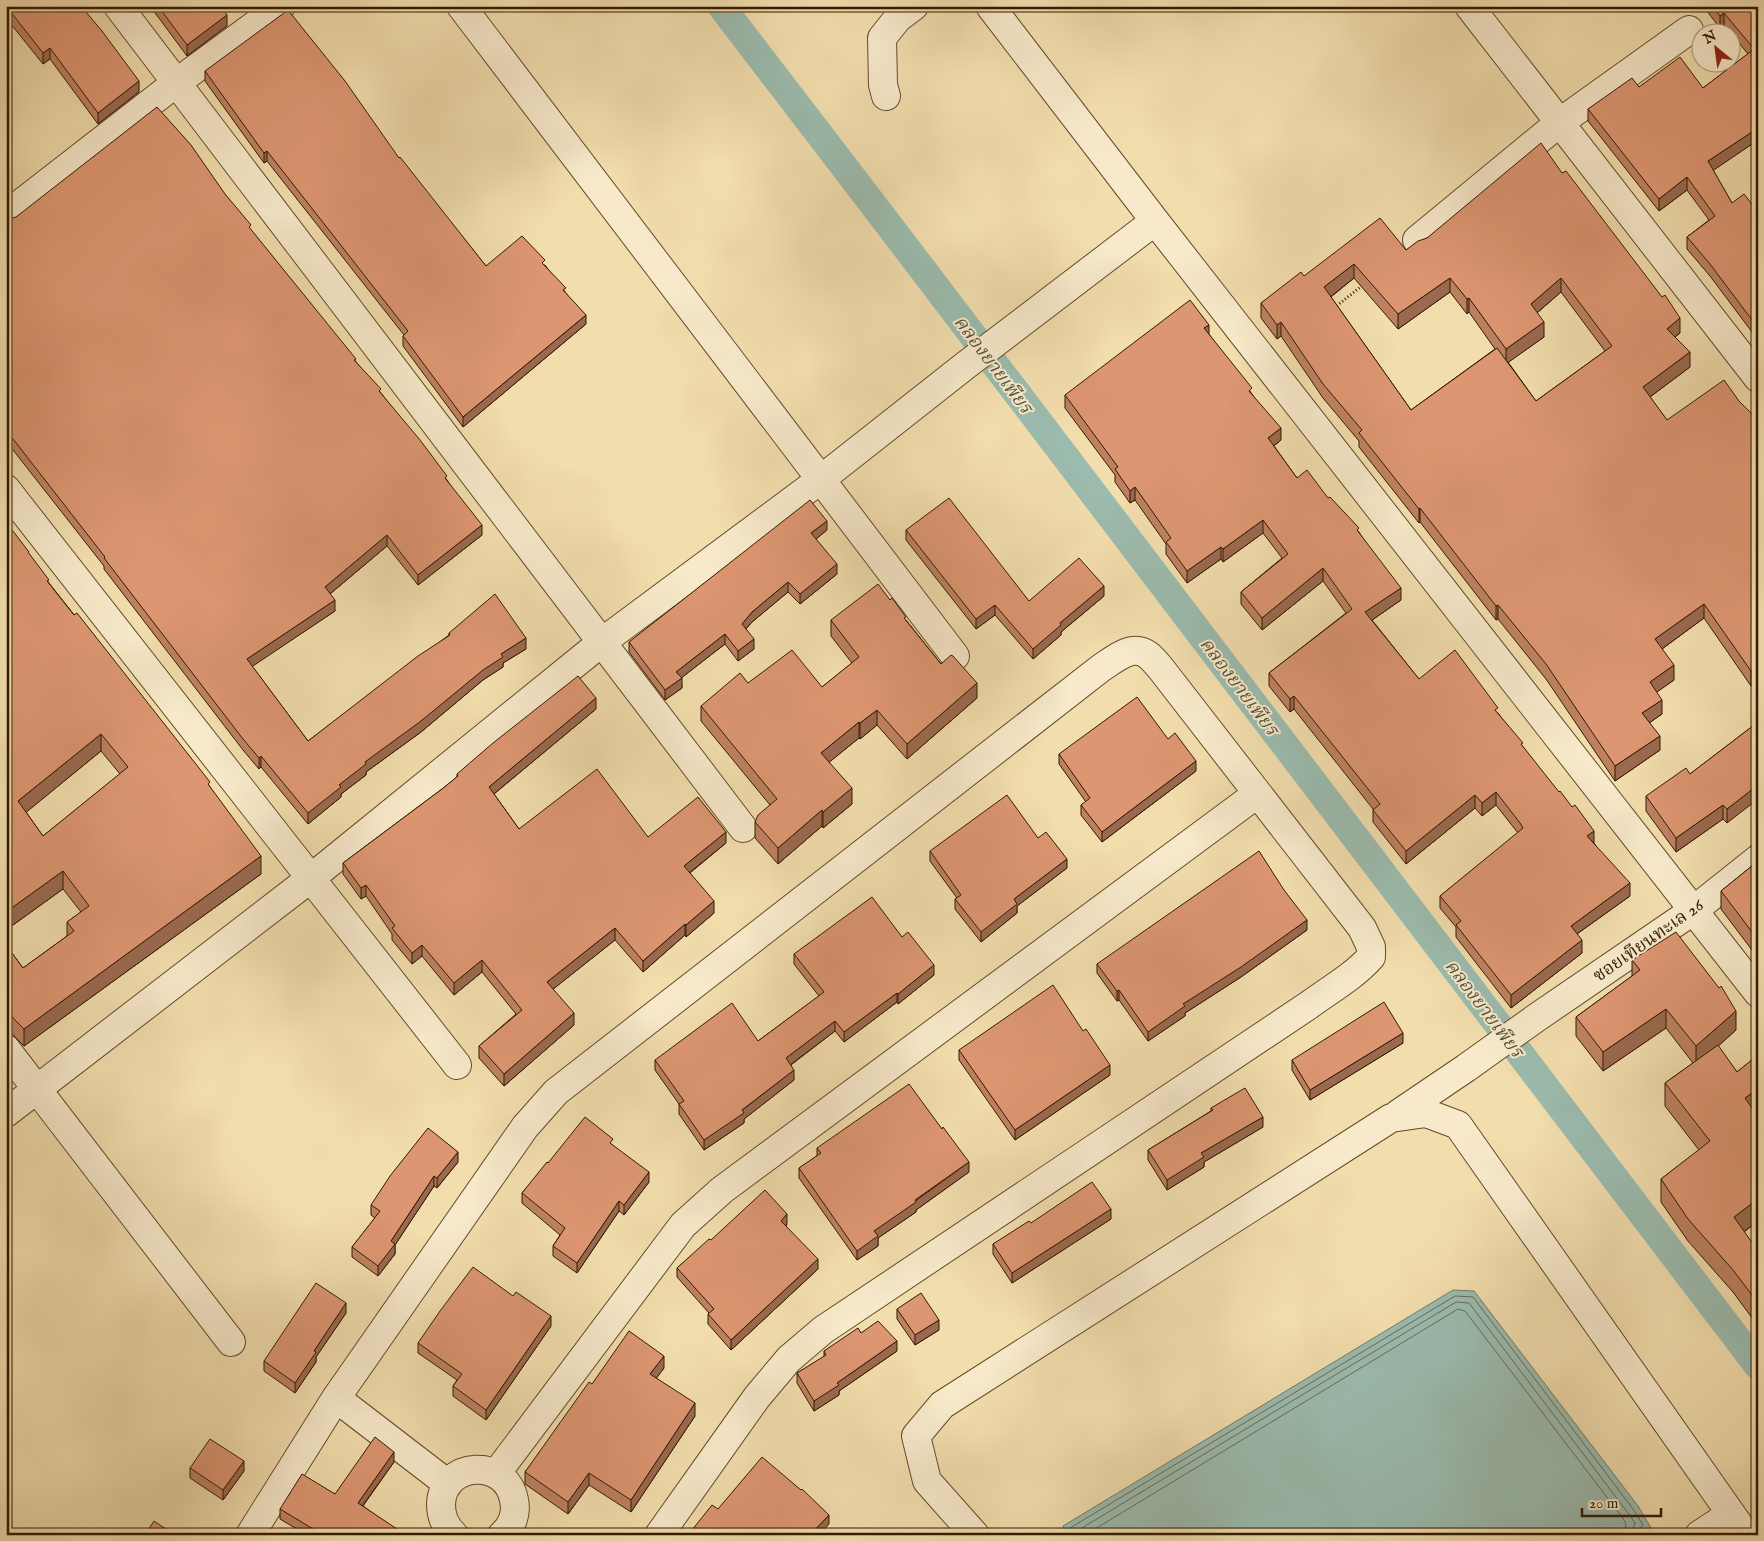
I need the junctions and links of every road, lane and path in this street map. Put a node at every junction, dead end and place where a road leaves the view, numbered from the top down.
1 (118, 6) edge
2 (281, 6) edge
3 (461, 6) edge
4 (914, 6) edge
5 (990, 6) edge
6 (1469, 6) edge
7 (1689, 30) dead end
8 (176, 83) junction
9 (886, 96) dead end
10 (1559, 123) junction
11 (6, 215) edge
12 (1155, 221) junction
13 (1417, 240) edge
14 (1364, 283) edge
15 (1327, 314) edge
16 (1758, 378) edge
17 (820, 480) junction
18 (6, 489) edge
19 (602, 642) junction
20 (955, 656) edge
21 (1257, 794) junction
22 (743, 828) dead end
23 (1758, 859) edge
24 (311, 878) junction
25 (1694, 910) junction
26 (1758, 993) edge
27 (6, 1049) edge
28 (457, 1065) dead end
29 (37, 1089) junction
30 (6, 1113) edge
31 (1391, 1118) junction
32 (232, 1342) dead end
33 (336, 1398) junction
34 (496, 1474) junction
35 (448, 1484) junction
36 (1738, 1524) edge
37 (508, 1533) edge
38 (250, 1535) edge
39 (454, 1535) edge
40 (659, 1535) edge
41 (975, 1535) edge
42 (1699, 1535) edge

1 - 8 street
2 - 8 street
3 - 17 street
4 - 9 street
5 - 12 street
6 - 10 street
7 - 10 street
8 - 11 street
8 - 19 street
10 - 13 street
10 - 16 street
12 - 17 street
12 - 25 street
14 - 15 path
17 - 19 street
17 - 20 street
18 - 24 street
19 - 22 street
19 - 24 street
21 - 33 street
21 - 34 street
21 - 40 street
23 - 25 street, ซอยเทียนทะเล 26
24 - 28 street
24 - 29 street
25 - 26 street
25 - 31 street, ซอยเทียนทะเล 26
27 - 29 street
29 - 30 street
29 - 32 street
31 - 36 street
31 - 41 street, ซอยเทียนทะเล 26
33 - 35 street
33 - 38 street
34 - 35 street
34 - 37 street
35 - 39 street
36 - 42 street

